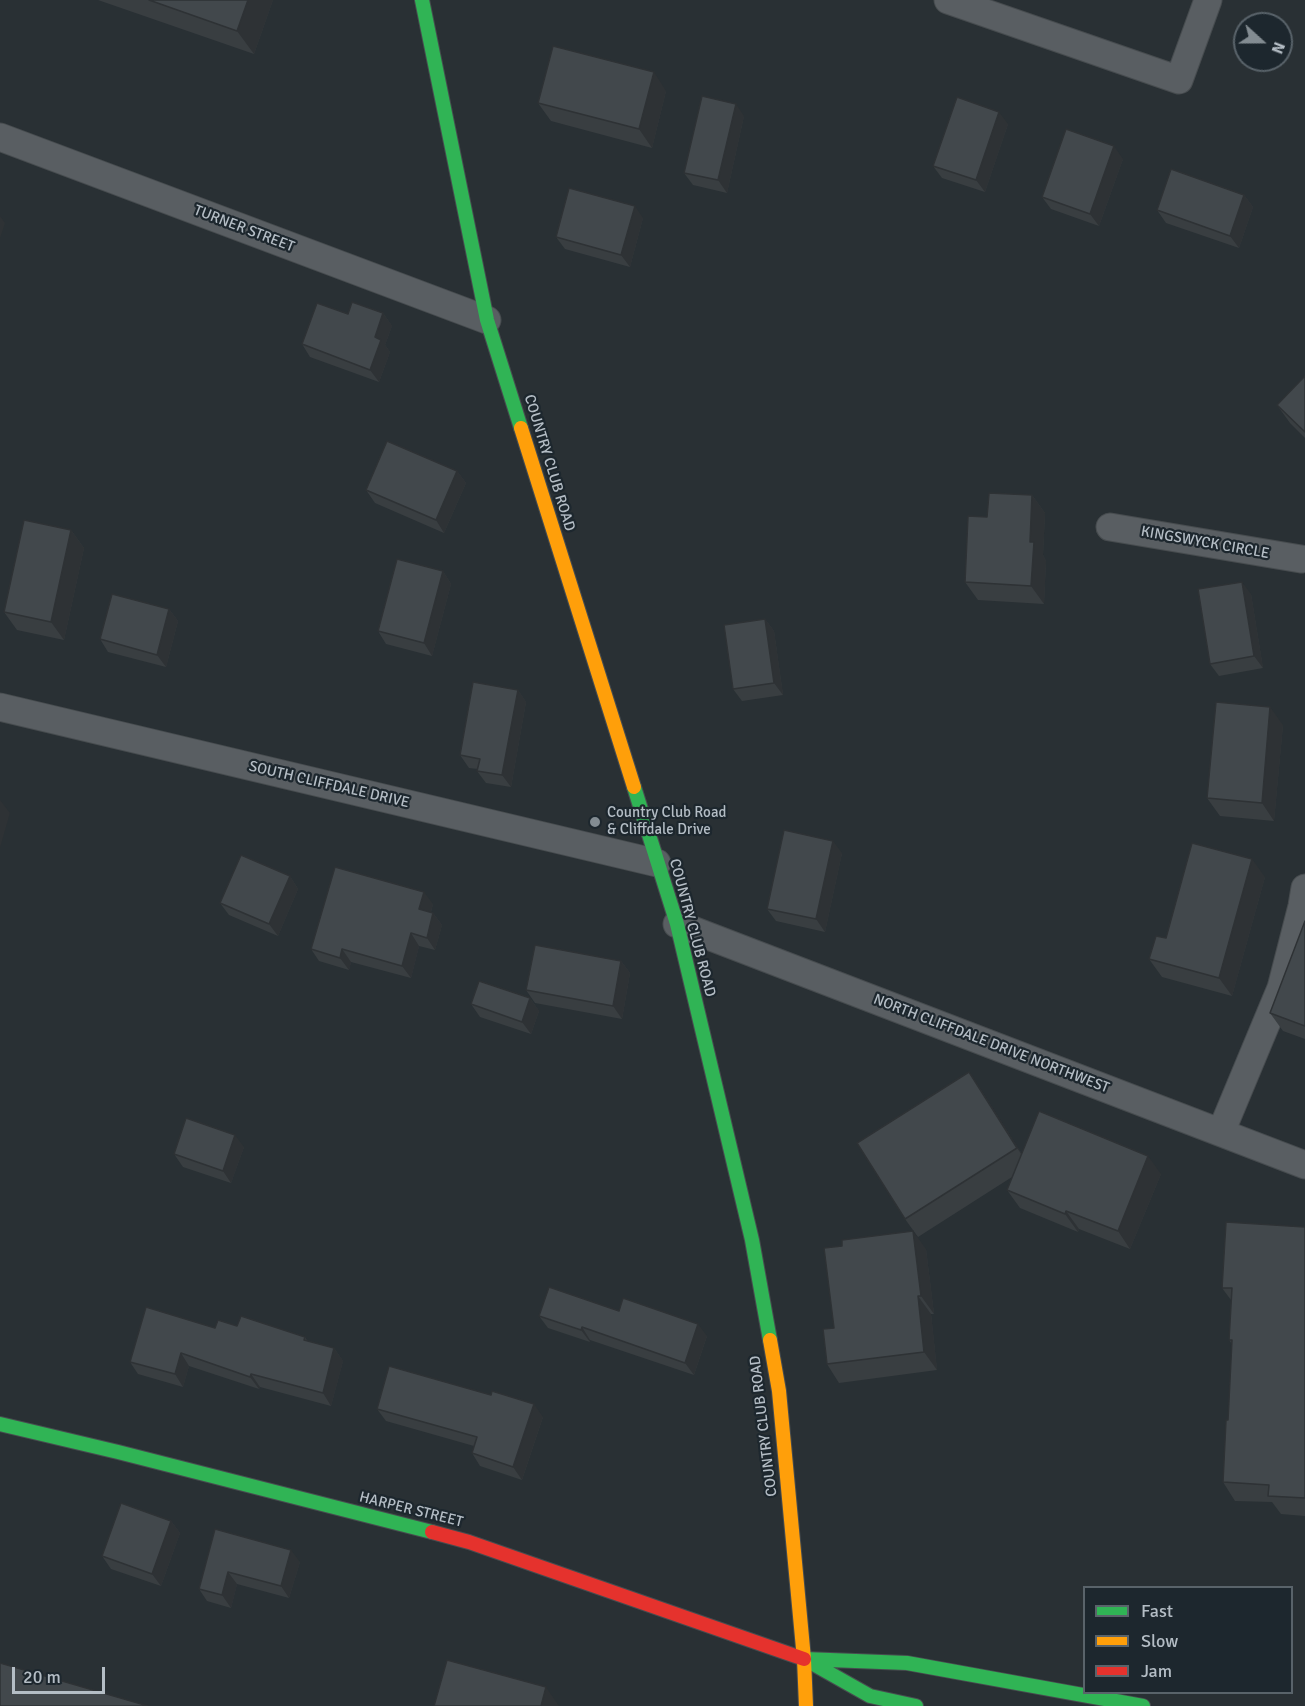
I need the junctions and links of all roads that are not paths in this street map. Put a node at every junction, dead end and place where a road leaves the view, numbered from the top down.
1 (422, 0) edge
2 (948, 0) edge
3 (1208, 0) edge
4 (0, 137) edge
5 (487, 320) junction
6 (1110, 527) dead end
7 (1304, 565) edge
8 (0, 707) edge
9 (657, 863) junction
10 (1305, 888) edge
11 (677, 924) junction
12 (1221, 1132) junction
13 (1305, 1165) edge
14 (0, 1424) edge
15 (804, 1659) junction
16 (806, 1706) edge
17 (916, 1706) edge
18 (1143, 1706) edge

1 - 5 main road, COUNTRY CLUB ROAD
2 - 3 street
4 - 5 street, TURNER STREET
5 - 9 main road, COUNTRY CLUB ROAD
6 - 7 street, KINGSWYCK CIRCLE
8 - 9 street, SOUTH CLIFFDALE DRIVE
9 - 11 main road, COUNTRY CLUB ROAD
10 - 12 street
11 - 12 street, NORTH CLIFFDALE DRIVE NORTHWEST
11 - 15 main road, COUNTRY CLUB ROAD
12 - 13 street, NORTH CLIFFDALE DRIVE NORTHWEST
14 - 15 main road, HARPER STREET
15 - 16 main road, COUNTRY CLUB ROAD
15 - 17 main road
15 - 18 main road

